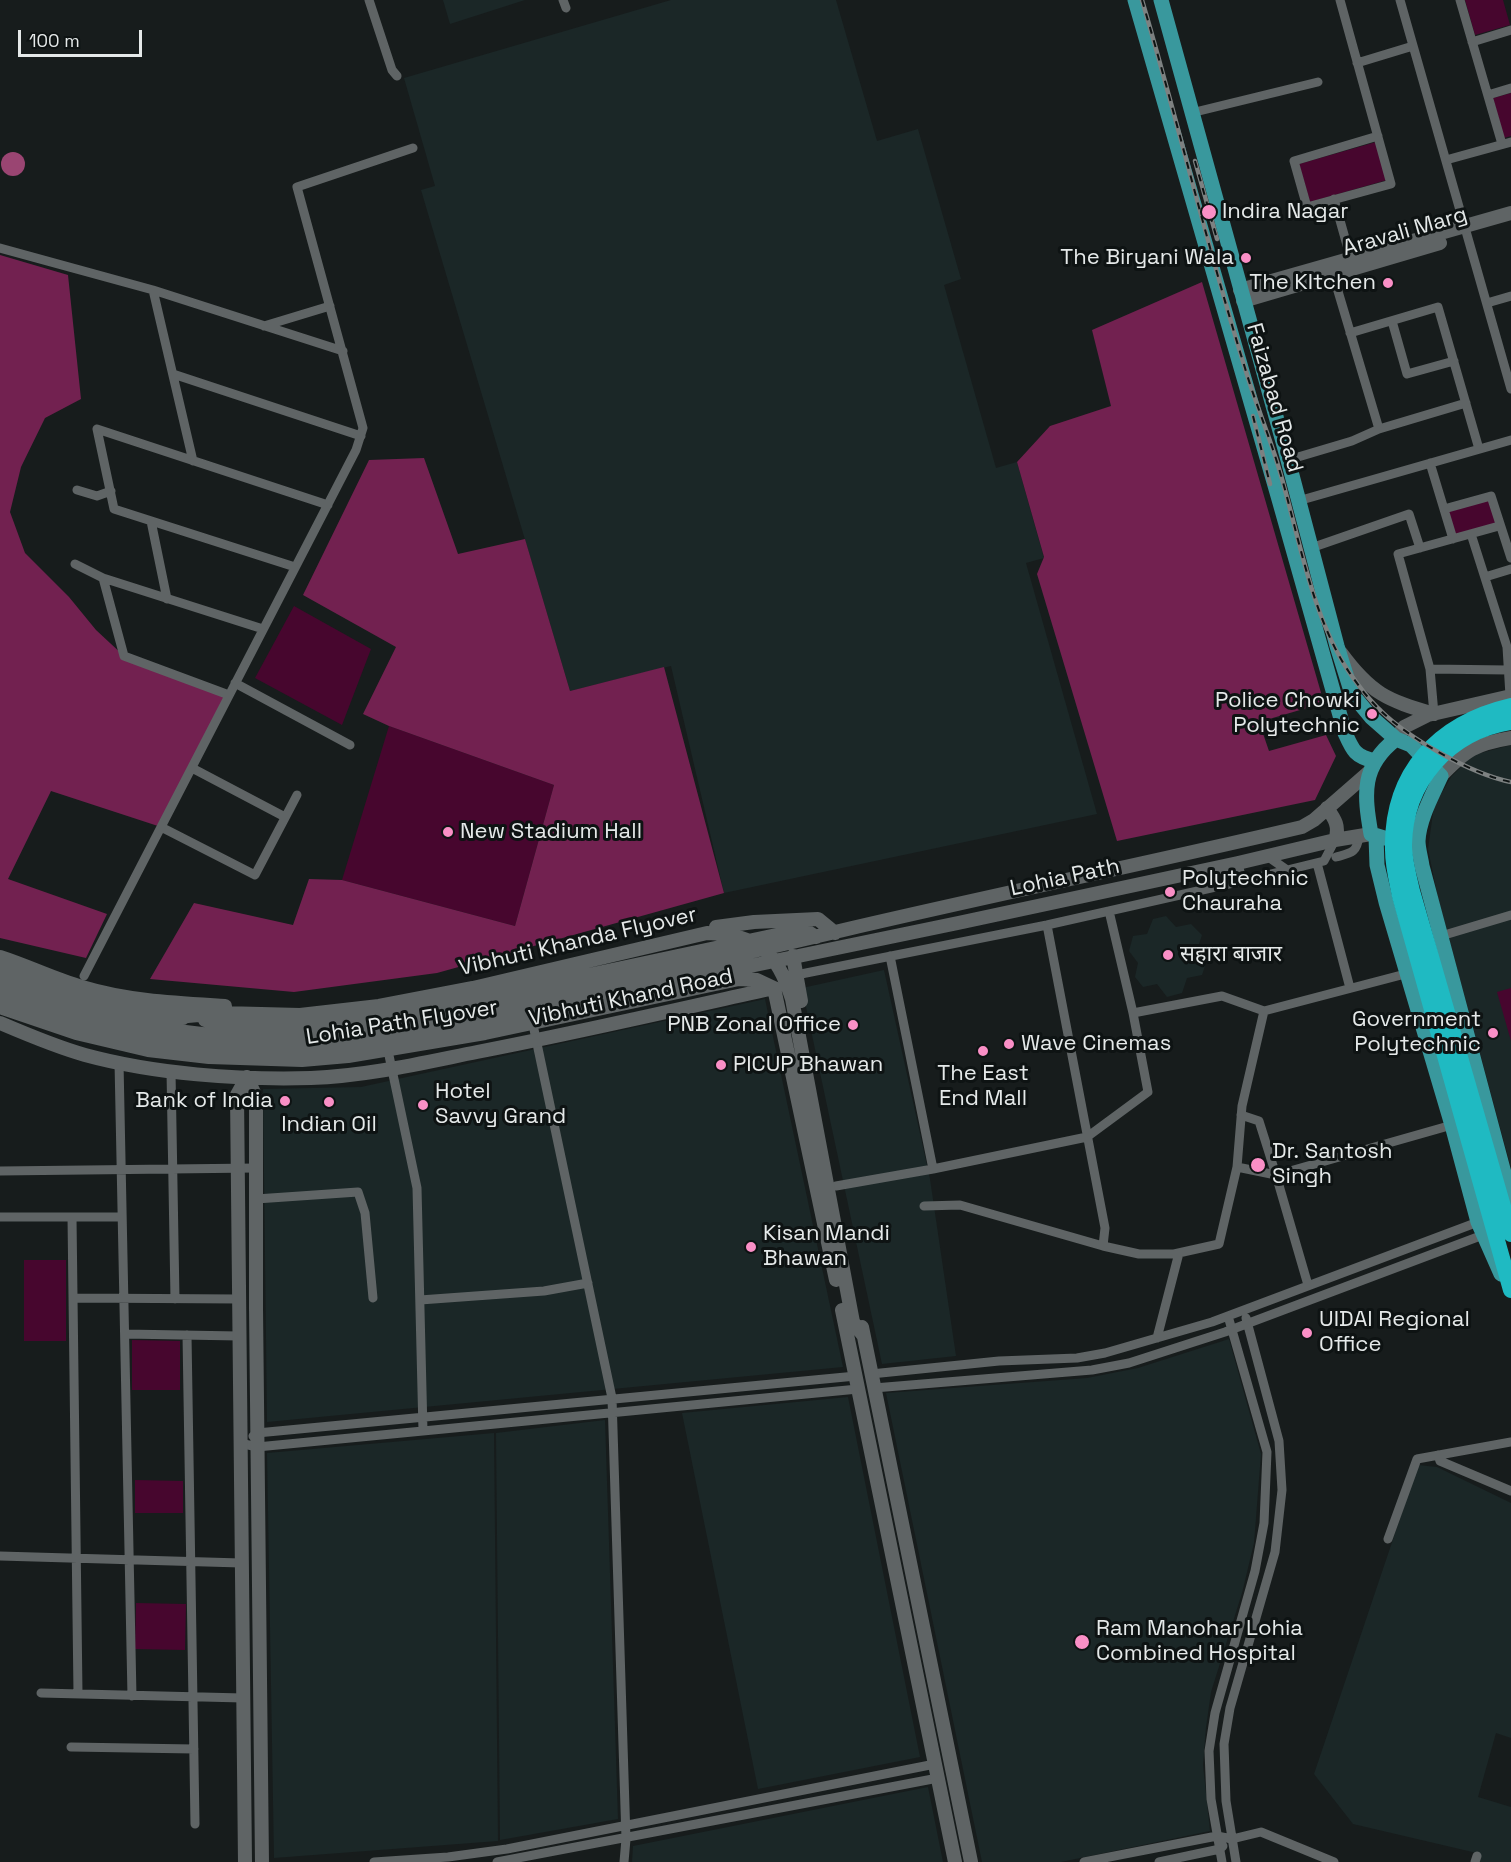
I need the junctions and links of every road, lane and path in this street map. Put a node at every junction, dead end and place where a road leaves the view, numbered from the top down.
1 (369, 0) edge
2 (1135, 0) edge
3 (1161, 0) edge
4 (1340, 0) edge
5 (1412, 0) edge
6 (1460, 0) edge
7 (1401, 2) edge
8 (1511, 30) edge
9 (1472, 42) junction
10 (1413, 46) junction
11 (1357, 63) junction
12 (397, 76) dead end
13 (1318, 82) dead end
14 (1511, 88) edge
15 (1488, 95) junction
16 (1191, 113) junction
17 (1378, 136) junction
18 (1507, 143) edge
19 (413, 148) dead end
20 (1446, 160) junction
21 (1334, 199) junction
22 (1511, 213) edge
23 (1511, 222) edge
24 (1466, 231) junction
25 (0, 248) edge
26 (1352, 264) junction
27 (1331, 270) junction
28 (153, 290) junction
29 (1241, 296) junction
30 (1511, 296) edge
31 (1487, 303) junction
32 (330, 306) junction
33 (1392, 321) junction
34 (264, 326) junction
35 (1350, 333) junction
36 (343, 351) junction
37 (1454, 361) junction
38 (173, 374) junction
39 (1511, 389) edge
40 (1466, 403) junction
41 (1379, 429) junction
42 (361, 436) junction
43 (1511, 440) edge
44 (1479, 449) junction
45 (1288, 460) junction
46 (194, 461) junction
47 (1430, 463) junction
48 (77, 490) dead end
49 (111, 491) junction
50 (1298, 501) junction
51 (328, 505) junction
52 (1444, 509) junction
53 (151, 521) junction
54 (1499, 526) junction
55 (1471, 534) junction
56 (1453, 539) junction
57 (1311, 548) junction
58 (1420, 548) junction
59 (1511, 558) edge
60 (75, 564) dead end
61 (295, 567) junction
62 (1511, 569) edge
63 (1485, 577) junction
64 (103, 578) junction
65 (167, 599) junction
66 (263, 629) junction
67 (1336, 646) junction
68 (1430, 669) junction
69 (1508, 670) junction
70 (235, 683) junction
71 (229, 695) junction
72 (1510, 699) edge
73 (1459, 707) junction
74 (1434, 714) junction
75 (1511, 722) edge
76 (1511, 738) edge
77 (1396, 739) junction
78 (350, 745) dead end
79 (1472, 749) junction
80 (1372, 767) junction
81 (192, 768) junction
82 (1441, 776) junction
83 (297, 795) dead end
84 (1327, 808) junction
85 (285, 817) junction
86 (161, 827) junction
87 (1369, 835) junction
88 (1335, 840) junction
89 (1418, 841) junction
90 (1267, 856) junction
91 (1336, 857) dead end
92 (1238, 863) junction
93 (1317, 863) junction
94 (1422, 866) junction
95 (1378, 868) junction
96 (1287, 870) junction
97 (1270, 874) junction
98 (1242, 881) junction
99 (1110, 911) junction
100 (1511, 915) edge
101 (1047, 925) junction
102 (850, 928) joint
103 (835, 933) junction
104 (1441, 936) junction
105 (793, 956) junction
106 (890, 956) junction
107 (0, 957) edge
108 (768, 962) joint
109 (0, 969) edge
110 (1409, 973) junction
111 (796, 975) junction
112 (84, 976) dead end
113 (0, 982) edge
114 (774, 988) junction
115 (1350, 988) junction
116 (0, 993) edge
117 (0, 1007) edge
118 (1264, 1011) junction
119 (530, 1012) junction
120 (1133, 1012) junction
121 (176, 1017) junction
122 (394, 1022) junction
123 (0, 1023) edge
124 (806, 1023) junction
125 (783, 1028) junction
126 (386, 1041) junction
127 (537, 1041) junction
128 (341, 1047) junction
129 (119, 1062) junction
130 (393, 1069) junction
131 (171, 1071) junction
132 (343, 1074) junction
133 (247, 1077) junction
134 (1241, 1115) junction
135 (1452, 1125) junction
136 (1087, 1137) junction
137 (1237, 1167) junction
138 (238, 1168) junction
139 (256, 1168) junction
140 (933, 1168) junction
141 (173, 1169) junction
142 (0, 1171) edge
143 (122, 1171) junction
144 (1276, 1175) junction
145 (836, 1186) junction
146 (256, 1199) junction
147 (1511, 1199) edge
148 (924, 1206) dead end
149 (0, 1217) edge
150 (72, 1217) junction
151 (123, 1217) junction
152 (1481, 1228) junction
153 (1505, 1239) edge
154 (1103, 1246) junction
155 (1400, 1251) junction
156 (1179, 1252) junction
157 (1405, 1264) junction
158 (588, 1283) junction
159 (1308, 1285) junction
160 (1511, 1292) edge
161 (73, 1298) junction
162 (124, 1298) junction
163 (373, 1298) dead end
164 (175, 1299) junction
165 (239, 1299) junction
166 (420, 1300) junction
167 (1244, 1310) junction
168 (1228, 1316) junction
169 (1247, 1324) junction
170 (1232, 1330) junction
171 (125, 1334) junction
172 (187, 1335) junction
173 (863, 1335) junction
174 (239, 1336) junction
175 (1157, 1338) junction
176 (1056, 1359) junction
177 (1035, 1360) junction
178 (1054, 1373) junction
179 (873, 1381) junction
180 (857, 1383) junction
181 (1265, 1391) junction
182 (1251, 1394) junction
183 (612, 1398) junction
184 (492, 1410) junction
185 (612, 1413) junction
186 (423, 1417) junction
187 (476, 1426) junction
188 (423, 1431) junction
189 (257, 1440) junction
190 (1511, 1442) edge
191 (240, 1443) junction
192 (1438, 1455) junction
193 (1511, 1491) edge
194 (1388, 1539) dead end
195 (0, 1556) edge
196 (76, 1558) junction
197 (129, 1560) junction
198 (191, 1562) junction
199 (242, 1563) junction
200 (41, 1693) dead end
201 (78, 1694) junction
202 (132, 1696) junction
203 (193, 1697) junction
204 (243, 1698) junction
205 (71, 1747) dead end
206 (194, 1749) junction
207 (936, 1771) junction
208 (195, 1824) dead end
209 (625, 1825) junction
210 (1217, 1836) junction
211 (626, 1839) junction
212 (1232, 1839) junction
213 (1220, 1849) junction
214 (244, 1862) edge
215 (262, 1862) edge
216 (374, 1862) edge
217 (497, 1862) edge
218 (624, 1862) edge
219 (955, 1862) edge
220 (971, 1862) edge
221 (1084, 1862) edge
222 (1159, 1862) edge
223 (1222, 1862) edge
224 (1236, 1862) edge
225 (1334, 1862) edge

1 - 12 street
2 - 80 main road, Faizabad Road
3 - 16 main road, Faizabad Road
4 - 11 street
5 - 7 street
6 - 9 street
7 - 10 street
8 - 9 street
9 - 15 street
10 - 11 street
10 - 20 street
11 - 17 street
13 - 16 street
14 - 15 street
15 - 18 street
16 - 29 main road, Faizabad Road
17 - 21 street
17 - 21 street
18 - 20 street
19 - 32 street
20 - 24 street
21 - 26 street
22 - 24 main road, Aravali Marg
23 - 24 main road, Aravali Marg
24 - 26 main road, Aravali Marg
24 - 31 street
25 - 28 street
26 - 27 main road, Aravali Marg
27 - 29 main road, Aravali Marg
27 - 35 street
28 - 34 street
28 - 38 street
29 - 45 main road, Faizabad Road
30 - 31 street
31 - 39 street
32 - 34 street
32 - 36 street
33 - 35 street
33 - 37 street
33 - 37 street
34 - 36 street
35 - 41 street
36 - 42 street
37 - 40 street
38 - 42 street
38 - 46 street
40 - 41 street
40 - 44 street
41 - 45 street
42 - 51 street
43 - 44 street
44 - 47 street
45 - 50 main road, Faizabad Road
46 - 49 street
46 - 51 street
47 - 50 street
47 - 52 street
48 - 49 street
49 - 53 street
50 - 57 main road, Faizabad Road
51 - 61 street
52 - 54 street
52 - 56 street
53 - 61 street
53 - 65 street
54 - 55 street
54 - 59 street
55 - 56 street
55 - 63 street
56 - 58 street
57 - 58 street
57 - 67 main road, Faizabad Road
58 - 68 street
60 - 64 street
61 - 66 street
62 - 63 street
63 - 69 street
64 - 65 street
64 - 71 street
65 - 66 street
66 - 70 street
67 - 74 main road
67 - 77 main road, Faizabad Road
68 - 69 street
68 - 74 street
69 - 72 street
70 - 71 street
70 - 78 street
71 - 81 street
72 - 73 main road
72 - 153 highway
73 - 74 main road
73 - 79 main road
74 - 77 main road
75 - 153 highway
76 - 79 main road
77 - 80 main road
77 - 82 main road
79 - 82 main road
80 - 84 main road, Lohia Path
80 - 87 main road
81 - 85 street
81 - 86 street
82 - 89 main road
83 - 85 street
84 - 88 main road
84 - 102 main road, Lohia Path
85 - 86 street
86 - 112 street
87 - 88 main road, Lohia Path
87 - 89 main road
87 - 91 street
87 - 95 main road
88 - 90 main road, Lohia Path
88 - 93 street
89 - 94 main road
90 - 92 main road, Lohia Path
90 - 96 street
90 - 97 street
92 - 98 street
92 - 105 main road, Lohia Path
93 - 96 street
93 - 115 street
94 - 95 main road
94 - 104 main road
95 - 110 main road
96 - 97 street
97 - 98 street
98 - 99 street
99 - 101 street
99 - 120 street
100 - 104 street
101 - 106 street
101 - 136 street
102 - 103 main road, Lohia Path Flyover
103 - 107 main road
103 - 122 main road, Lohia Path Flyover
104 - 147 main road
105 - 108 main road, Lohia Path
105 - 111 main road
106 - 111 street
106 - 140 street
108 - 119 main road, Lohia Path Flyover
109 - 121 main road, Lohia Path Flyover
110 - 115 street
110 - 135 main road
111 - 124 main road
113 - 122 main road, Lohia Path Flyover
114 - 117 main road, Lohia Path Flyover
114 - 125 main road
114 - 127 main road, Vibhuti Khand Road
115 - 118 street
116 - 128 main road, Lohia Path Flyover
118 - 120 street
118 - 134 street
119 - 126 main road, Lohia Path Flyover
119 - 127 street
120 - 136 street
121 - 122 main road, Lohia Path Flyover
121 - 173 main road, Vibhuti Khanda Flyover
123 - 129 main road, Vibhuti Khand Road
124 - 125 main road
124 - 145 main road
125 - 180 main road
126 - 128 main road, Lohia Path Flyover
126 - 130 street
127 - 130 main road, Vibhuti Khand Road
127 - 158 street
128 - 132 main road
129 - 131 main road, Vibhuti Khand Road
129 - 143 street
130 - 132 main road, Vibhuti Khand Road
130 - 166 street
131 - 133 main road, Vibhuti Khand Road
131 - 141 street
132 - 133 main road, Vibhuti Khand Road
133 - 138 main road
133 - 139 main road
134 - 137 street
134 - 144 street
135 - 144 street
135 - 152 main road
136 - 140 street
136 - 154 street
137 - 144 street
137 - 156 street
138 - 139 street
138 - 141 street
138 - 165 main road
139 - 146 main road
140 - 145 street
141 - 143 street
141 - 164 street
142 - 143 street
143 - 151 street
144 - 159 street
145 - 173 main road
146 - 163 street
146 - 189 main road
148 - 154 street
149 - 150 street
150 - 151 street
150 - 161 street
151 - 162 street
152 - 155 street
152 - 157 street
152 - 160 main road
153 - 160 highway
154 - 156 street
155 - 157 street
155 - 159 street
156 - 175 street
157 - 169 street
158 - 166 street
158 - 183 street
159 - 167 street
161 - 162 street
161 - 196 street
162 - 164 street
162 - 171 street
164 - 165 street
165 - 174 main road
166 - 186 street
167 - 168 street
167 - 169 street
168 - 170 street
168 - 175 street
169 - 170 street
169 - 181 street
170 - 178 street
170 - 182 street
171 - 172 street
171 - 197 street
172 - 174 street
172 - 198 street
173 - 179 main road
174 - 191 main road
175 - 176 street
176 - 177 street
176 - 178 street
177 - 178 street
177 - 179 street
178 - 179 street
179 - 220 main road
180 - 183 street
180 - 185 street
180 - 207 main road
181 - 182 street
181 - 212 street
182 - 210 street
183 - 184 street
183 - 185 street
184 - 186 street
184 - 187 street
185 - 187 street
185 - 209 street
186 - 188 street
186 - 189 street
187 - 188 street
188 - 189 street
189 - 191 street
189 - 215 main road
190 - 192 street
191 - 199 main road
192 - 193 street
192 - 194 street
195 - 196 street
196 - 197 street
196 - 201 street
197 - 198 street
197 - 202 street
198 - 199 street
198 - 203 street
199 - 204 main road
200 - 201 street
201 - 202 street
202 - 203 street
203 - 204 street
203 - 206 street
204 - 214 main road
205 - 206 street
206 - 208 street
207 - 209 street
207 - 211 street
207 - 219 main road
209 - 211 street
209 - 216 street
210 - 212 street
210 - 213 street
210 - 221 street
211 - 217 street
211 - 218 street
212 - 213 street
212 - 224 street
212 - 225 street
213 - 222 street
213 - 223 street

